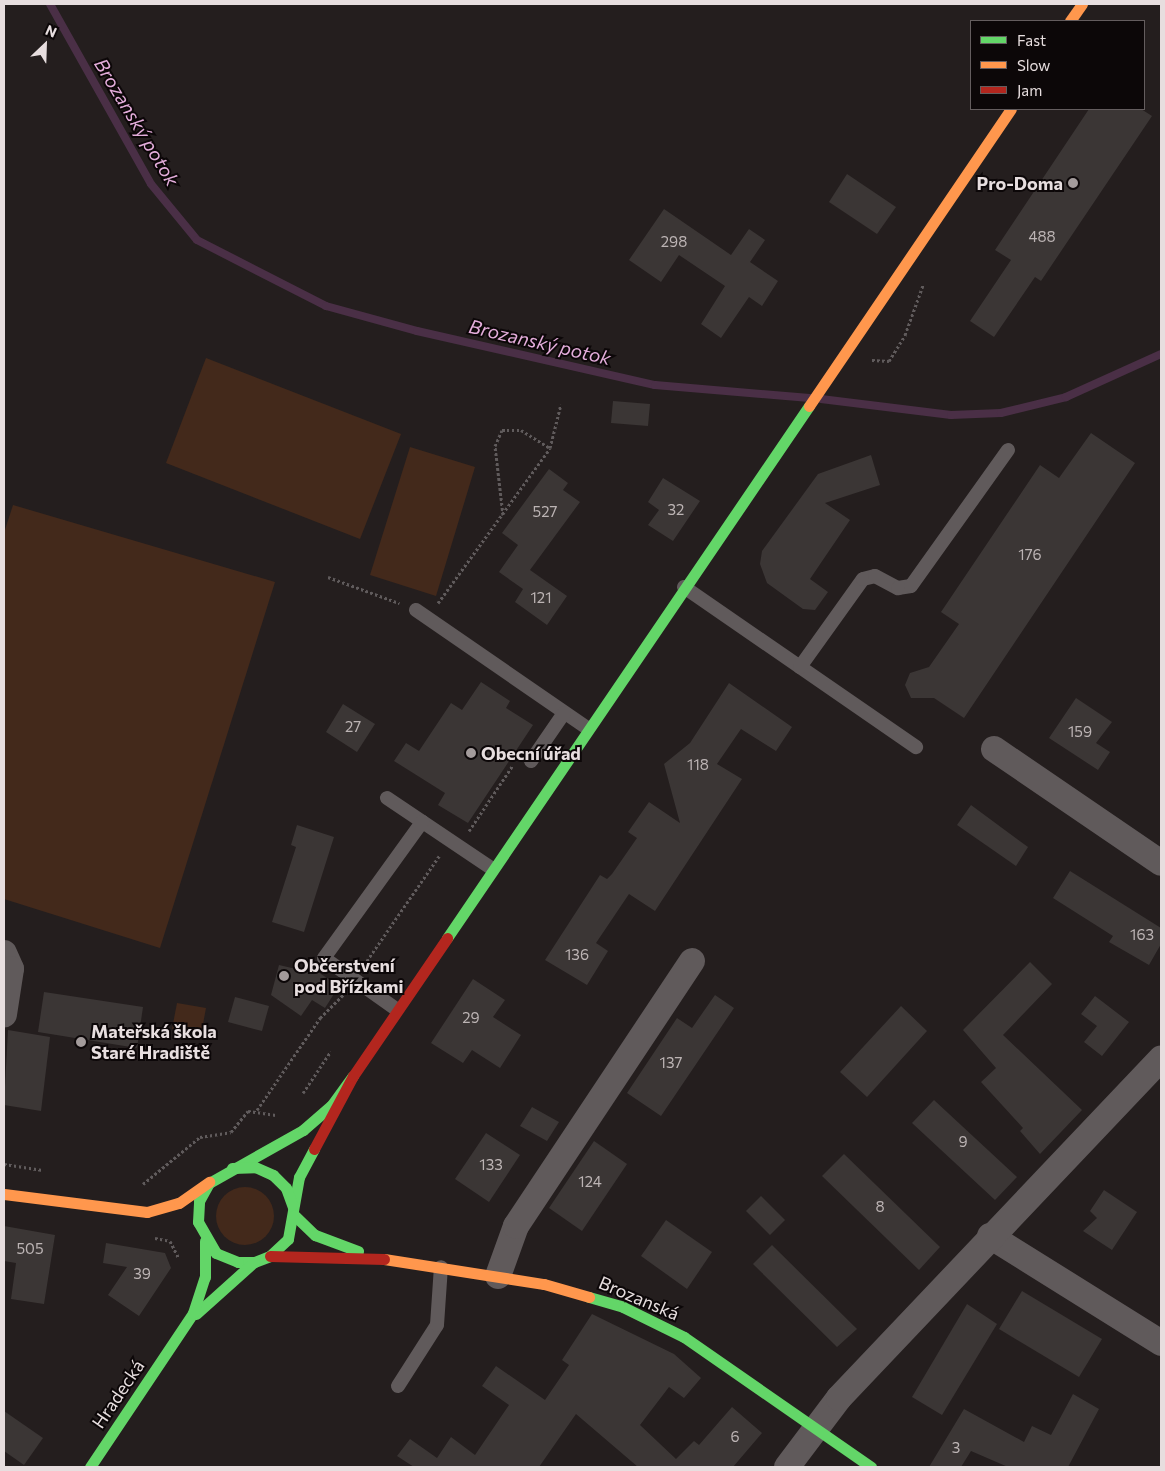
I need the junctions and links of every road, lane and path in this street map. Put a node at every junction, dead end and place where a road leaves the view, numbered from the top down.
1 (1082, 4) edge
2 (1071, 20) edge
3 (1010, 110) edge
4 (561, 404) dead end
5 (550, 448) junction
6 (1008, 450) dead end
7 (502, 515) junction
8 (328, 577) dead end
9 (684, 587) junction
10 (421, 614) junction
11 (800, 667) junction
12 (564, 713) junction
13 (586, 728) junction
14 (916, 747) dead end
15 (994, 749) dead end
16 (515, 762) dead end
17 (531, 762) dead end
18 (387, 798) dead end
19 (422, 822) junction
20 (450, 841) junction
21 (1161, 863) edge
22 (491, 868) junction
23 (4, 953) edge
24 (692, 961) dead end
25 (355, 980) junction
26 (396, 1009) junction
27 (4, 1014) edge
28 (331, 1051) dead end
29 (1161, 1060) edge
30 (353, 1076) junction
31 (301, 1096) dead end
32 (257, 1110) dead end
33 (221, 1173) junction
34 (4, 1194) edge
35 (104, 1209) junction
36 (294, 1210) junction
37 (161, 1222) dead end
38 (182, 1228) dead end
39 (203, 1236) junction
40 (990, 1236) junction
41 (150, 1237) dead end
42 (270, 1256) junction
43 (384, 1259) junction
44 (254, 1262) junction
45 (182, 1265) dead end
46 (441, 1267) junction
47 (498, 1276) junction
48 (175, 1341) junction
49 (1161, 1343) edge
50 (398, 1386) dead end
51 (815, 1430) junction
52 (90, 1467) edge
53 (787, 1467) edge
54 (871, 1467) edge

1 - 2 main road
3 - 9 main road
4 - 5 path
5 - 7 path
5 - 7 path
6 - 11 lane
7 - 10 path
8 - 10 path
9 - 11 lane
9 - 13 main road
10 - 12 lane
11 - 14 lane
12 - 13 lane
12 - 17 lane
13 - 22 main road
15 - 21 street
16 - 20 path
18 - 19 lane
19 - 20 lane
19 - 25 lane
20 - 22 lane
20 - 25 path
22 - 26 main road
23 - 27 street
24 - 47 street
25 - 26 lane
25 - 32 path
26 - 30 main road
28 - 31 path
29 - 40 street
30 - 33 main road
30 - 36 main road
33 - 35 main road
33 - 36 main road
33 - 39 main road
34 - 35 main road
35 - 37 main road
36 - 42 main road
36 - 43 main road, Brozanská
38 - 39 main road
39 - 44 main road
39 - 48 main road, Hradecká
40 - 49 street
40 - 51 street
41 - 45 path
42 - 43 main road, Brozanská
42 - 44 main road
43 - 46 main road, Brozanská
44 - 48 main road, Hradecká
46 - 47 main road, Brozanská
46 - 50 lane
47 - 51 main road, Brozanská
48 - 52 main road, Hradecká
51 - 53 street
51 - 54 main road, Brozanská

